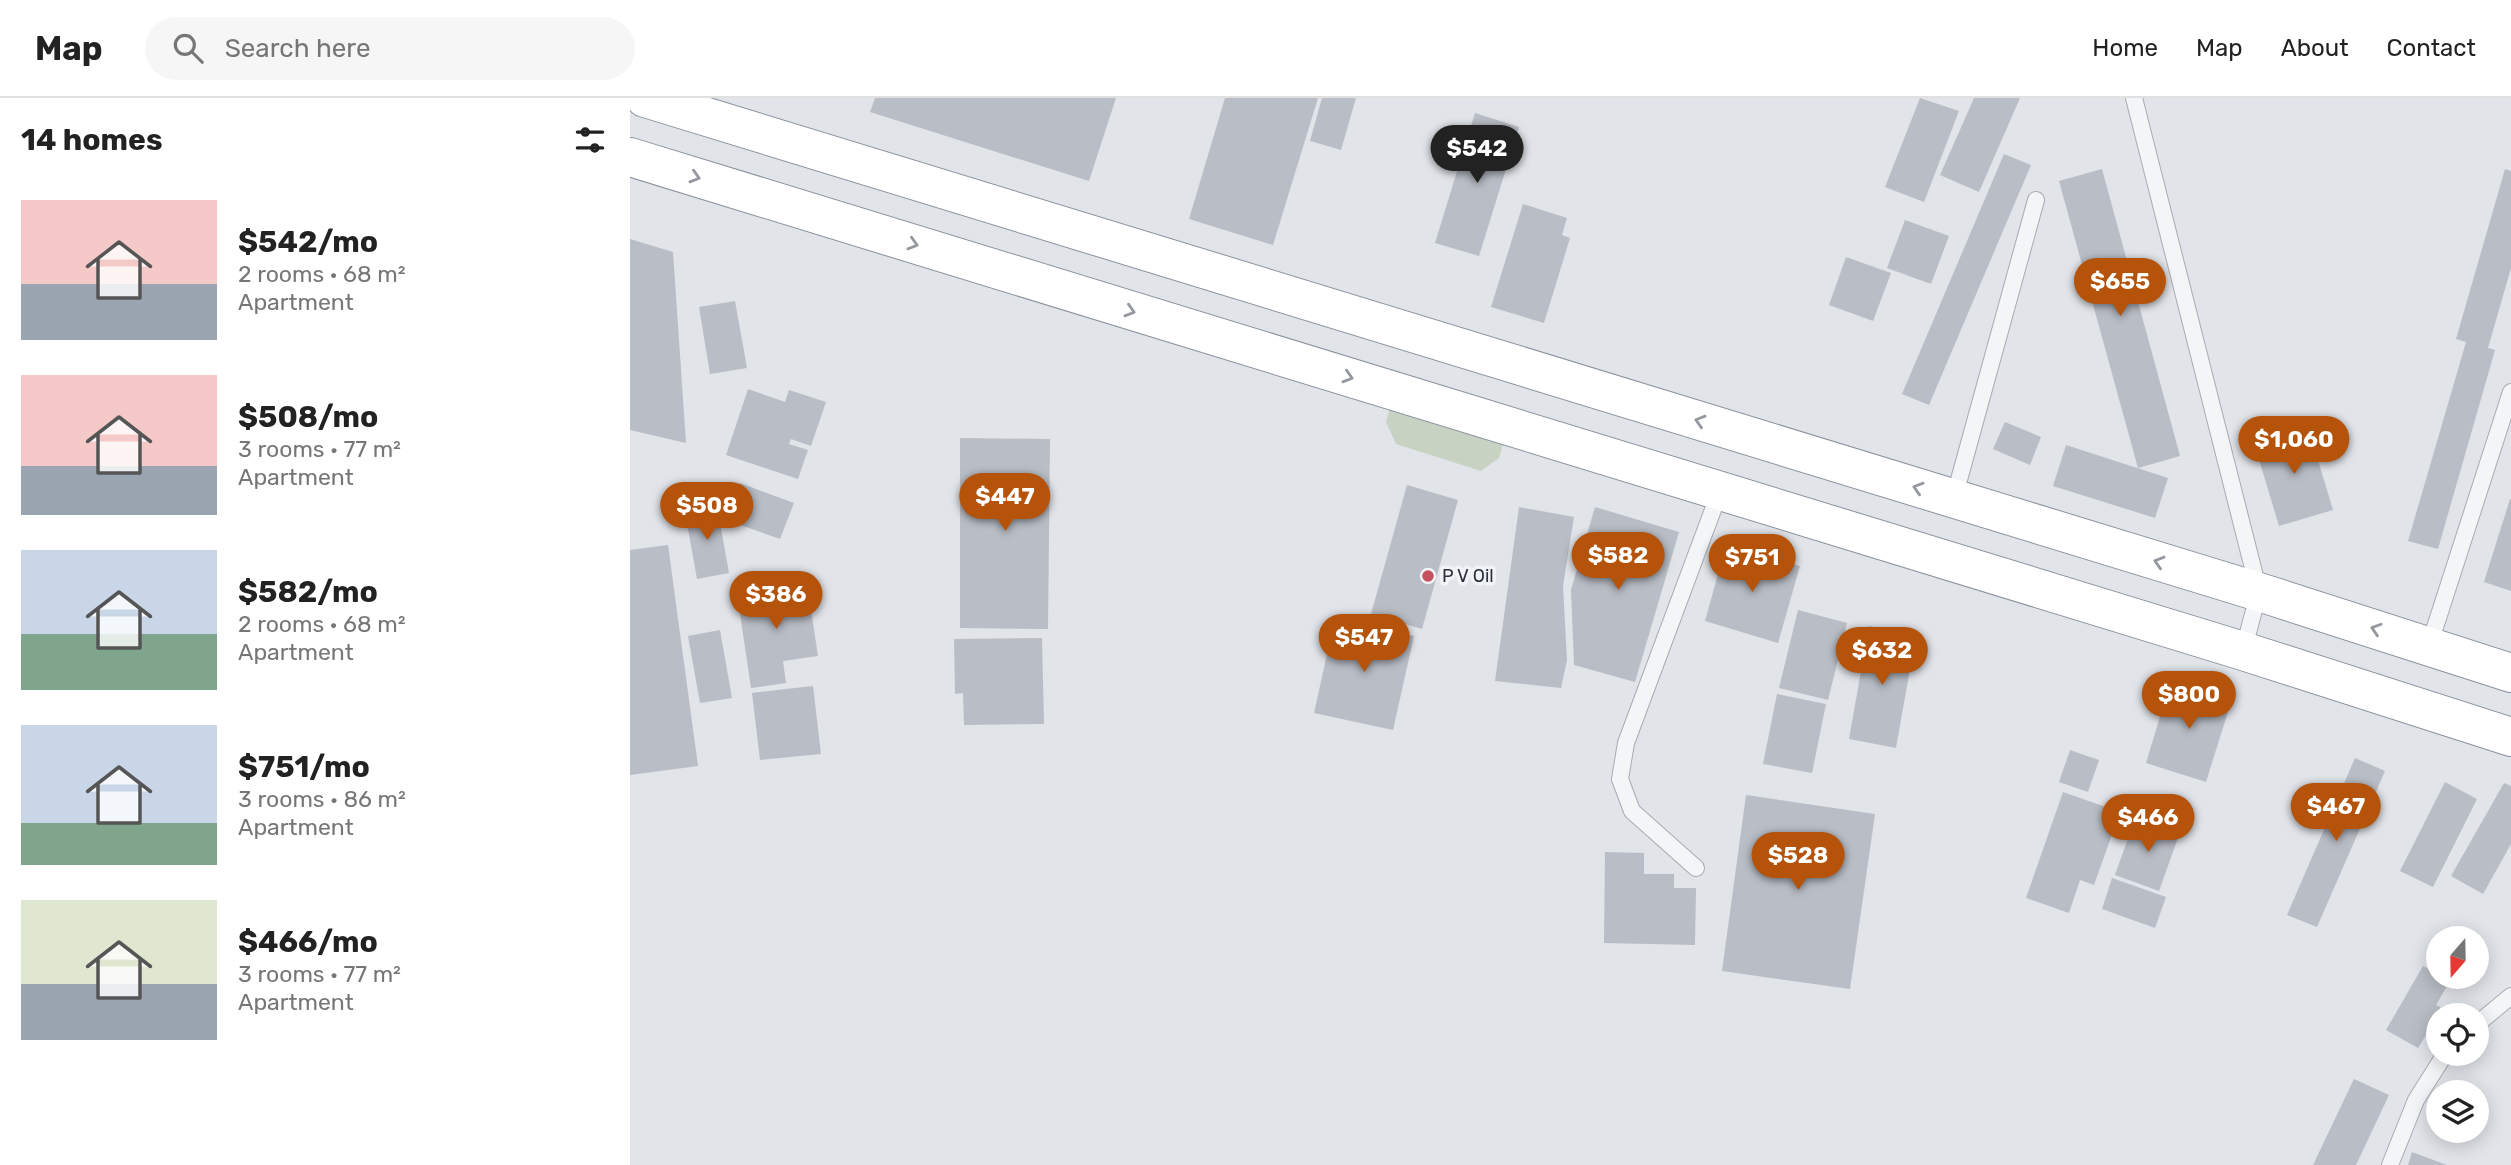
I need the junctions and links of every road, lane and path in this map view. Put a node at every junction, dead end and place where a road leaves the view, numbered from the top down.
1 (647, 98) edge
2 (2134, 98) edge
3 (630, 157) edge
4 (2036, 200) dead end
5 (2511, 393) edge
6 (1720, 491) junction
7 (1953, 499) junction
8 (2259, 592) junction
9 (2429, 646) junction
10 (2243, 651) junction
11 (2511, 673) edge
12 (2511, 737) edge
13 (1696, 868) dead end
14 (2511, 996) edge
15 (2489, 1014) edge
16 (2437, 1066) edge
17 (2390, 1165) edge

7 -> 1 highway
2 - 8 lane
3 -> 6 highway
4 - 7 lane
5 - 9 lane
6 - 10 highway
6 - 13 lane
8 -> 7 highway
9 -> 8 highway
8 - 10 lane
9 - 11 highway
10 - 12 highway
14 - 15 lane
16 - 17 lane

